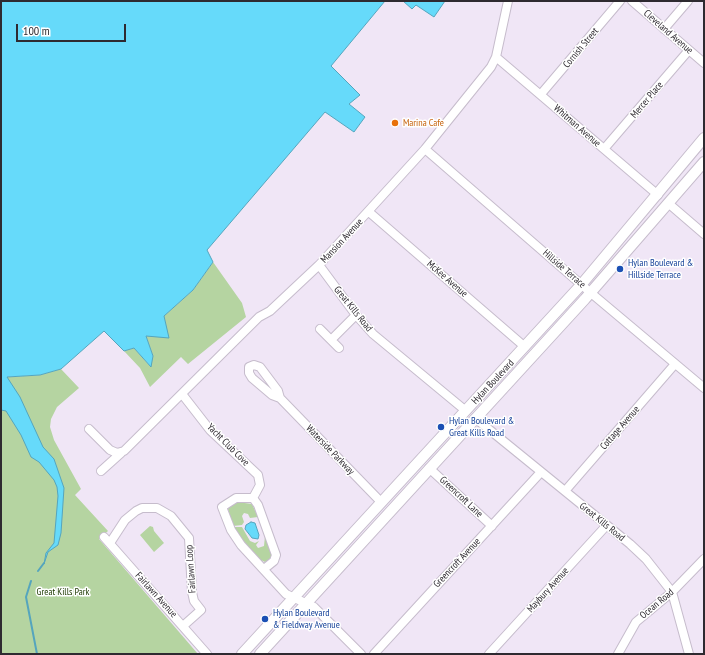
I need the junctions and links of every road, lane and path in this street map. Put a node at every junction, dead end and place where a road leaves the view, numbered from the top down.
1 (508, 1) edge
2 (620, 1) edge
3 (632, 1) edge
4 (688, 1) edge
5 (664, 29) junction
6 (689, 50) junction
7 (496, 57) junction
8 (704, 63) edge
9 (541, 94) junction
10 (704, 138) edge
11 (425, 149) junction
12 (604, 149) junction
13 (704, 162) edge
14 (658, 195) junction
15 (668, 203) junction
16 (369, 212) junction
17 (704, 234) edge
18 (319, 265) junction
19 (581, 285) junction
20 (591, 293) junction
21 (356, 315) junction
22 (320, 329) dead end
23 (332, 339) junction
24 (525, 346) junction
25 (339, 348) dead end
26 (675, 364) junction
27 (704, 388) edge
28 (182, 394) junction
29 (280, 398) dead end
30 (466, 411) junction
31 (476, 418) junction
32 (89, 429) dead end
33 (121, 453) junction
34 (430, 468) junction
35 (101, 471) dead end
36 (541, 472) junction
37 (565, 491) junction
38 (253, 498) junction
39 (381, 502) junction
40 (492, 526) junction
41 (606, 526) junction
42 (107, 540) joint
43 (704, 559) edge
44 (264, 569) junction
45 (672, 592) junction
46 (293, 597) junction
47 (307, 604) junction
48 (183, 626) junction
49 (207, 654) edge
50 (242, 654) edge
51 (260, 654) edge
52 (360, 654) edge
53 (374, 654) edge
54 (489, 654) edge
55 (618, 654) edge
56 (688, 654) edge

1 - 7 street, Mansion Avenue
2 - 9 street, Cornish Street
3 - 5 street, Cleveland Avenue
4 - 5 street
5 - 6 street, Cleveland Avenue
6 - 8 street, Cleveland Avenue
6 - 12 street, Mercer Place
7 - 9 street, Whitman Avenue
7 - 11 street, Mansion Avenue
9 - 12 street, Whitman Avenue
10 - 14 main road, Hylan Boulevard
11 - 16 street, Mansion Avenue
11 - 19 street, Hillside Terrace
12 - 14 street, Whitman Avenue
13 - 15 main road, Hylan Boulevard
14 - 19 main road, Hylan Boulevard
15 - 17 street
15 - 20 main road, Hylan Boulevard
16 - 18 street, Mansion Avenue
16 - 24 street, McKee Avenue
18 - 21 street, Great Kills Road
18 - 28 street, Mansion Avenue
19 - 20 street, Hillside Terrace
19 - 24 main road, Hylan Boulevard
20 - 26 street, Hillside Terrace
20 - 31 main road, Hylan Boulevard
21 - 23 street
21 - 30 street, Great Kills Road
22 - 23 street
23 - 25 street
24 - 30 main road, Hylan Boulevard
26 - 27 street, Hillside Terrace
26 - 37 street, Cottage Avenue
28 - 33 street, Mansion Avenue
28 - 38 street, Yacht Club Cove
29 - 39 street, Waterside Parkway
30 - 39 main road, Hylan Boulevard
31 - 34 main road, Hylan Boulevard
31 - 36 street, Great Kills Road
32 - 33 street
33 - 35 street, Mansion Avenue
34 - 40 street, Greencroft Lane
34 - 47 main road, Hylan Boulevard
36 - 37 street, Great Kills Road
36 - 40 street, Greencroft Avenue
37 - 41 street, Great Kills Road
38 - 44 street
38 - 44 street
39 - 46 main road, Hylan Boulevard
40 - 53 street, Greencroft Avenue
41 - 45 street, Great Kills Road
41 - 54 street, Maybury Avenue
42 - 48 street, Fairlawn Avenue
42 - 48 street, Fairlawn Loop
43 - 45 street, Ocean Road
44 - 46 street
45 - 55 street, Ocean Road
45 - 56 street, Great Kills Road
46 - 47 street
46 - 50 main road, Hylan Boulevard
47 - 51 main road, Hylan Boulevard
47 - 52 street
48 - 49 street, Fairlawn Avenue

